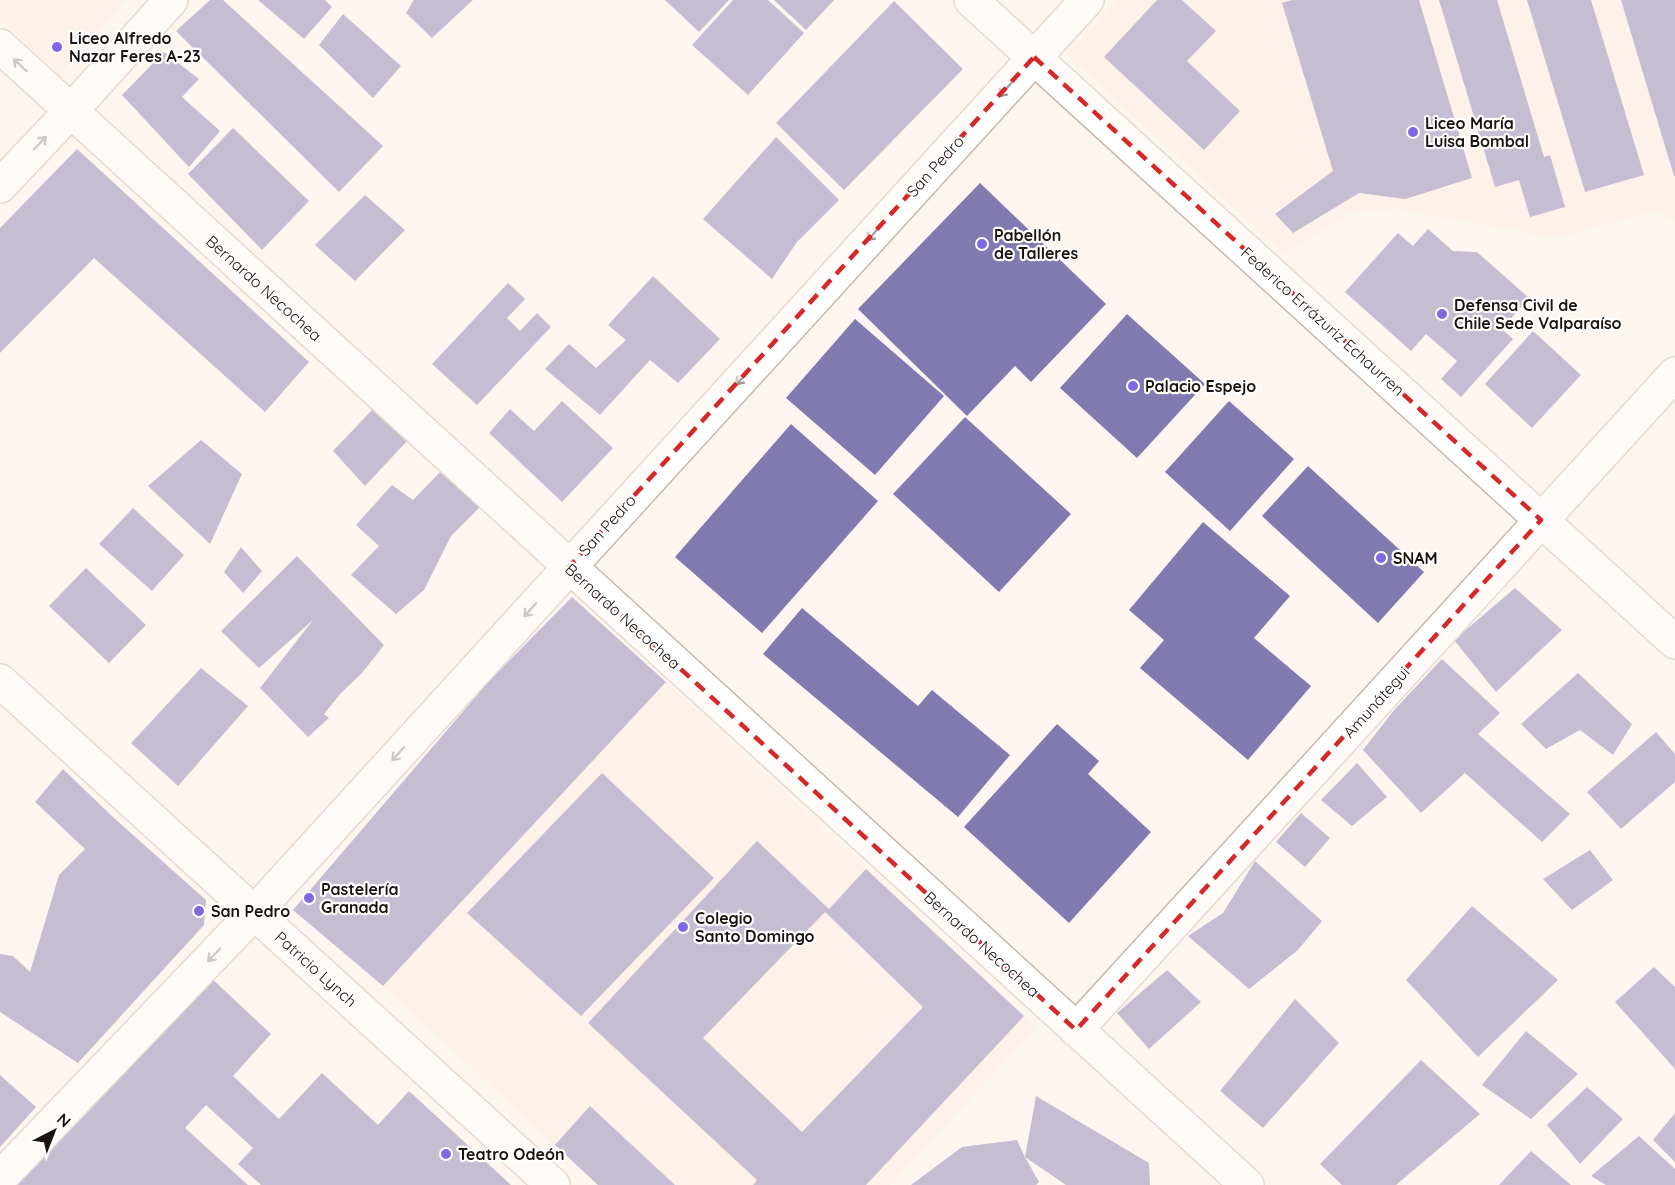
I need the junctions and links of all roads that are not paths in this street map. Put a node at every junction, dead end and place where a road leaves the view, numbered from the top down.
1 (171, 0) edge
2 (971, 0) edge
3 (1087, 0) edge
4 (0, 46) edge
5 (1034, 57) junction
6 (70, 112) junction
7 (0, 186) edge
8 (1675, 374) edge
9 (1541, 520) junction
10 (569, 567) junction
11 (1675, 642) edge
12 (0, 681) edge
13 (254, 913) junction
14 (1076, 1029) junction
15 (0, 1178) edge
16 (553, 1185) edge
17 (1247, 1185) edge

1 - 6 street
2 - 5 street, Federico Errázuriz Echaurren
3 - 5 street, San Pedro
6 -> 4 street, Bernardo Necochea
5 - 9 street, Federico Errázuriz Echaurren
5 -> 10 street, San Pedro
7 -> 6 street
6 - 10 street, Bernardo Necochea
8 - 9 street, Amunátegui
9 - 11 street, Federico Errázuriz Echaurren
9 - 14 street, Amunátegui
10 -> 13 street, San Pedro
10 - 14 street, Bernardo Necochea
12 - 13 street, Patricio Lynch
13 -> 15 street, San Pedro
13 - 16 street, Patricio Lynch
14 - 17 street, Bernardo Necochea

